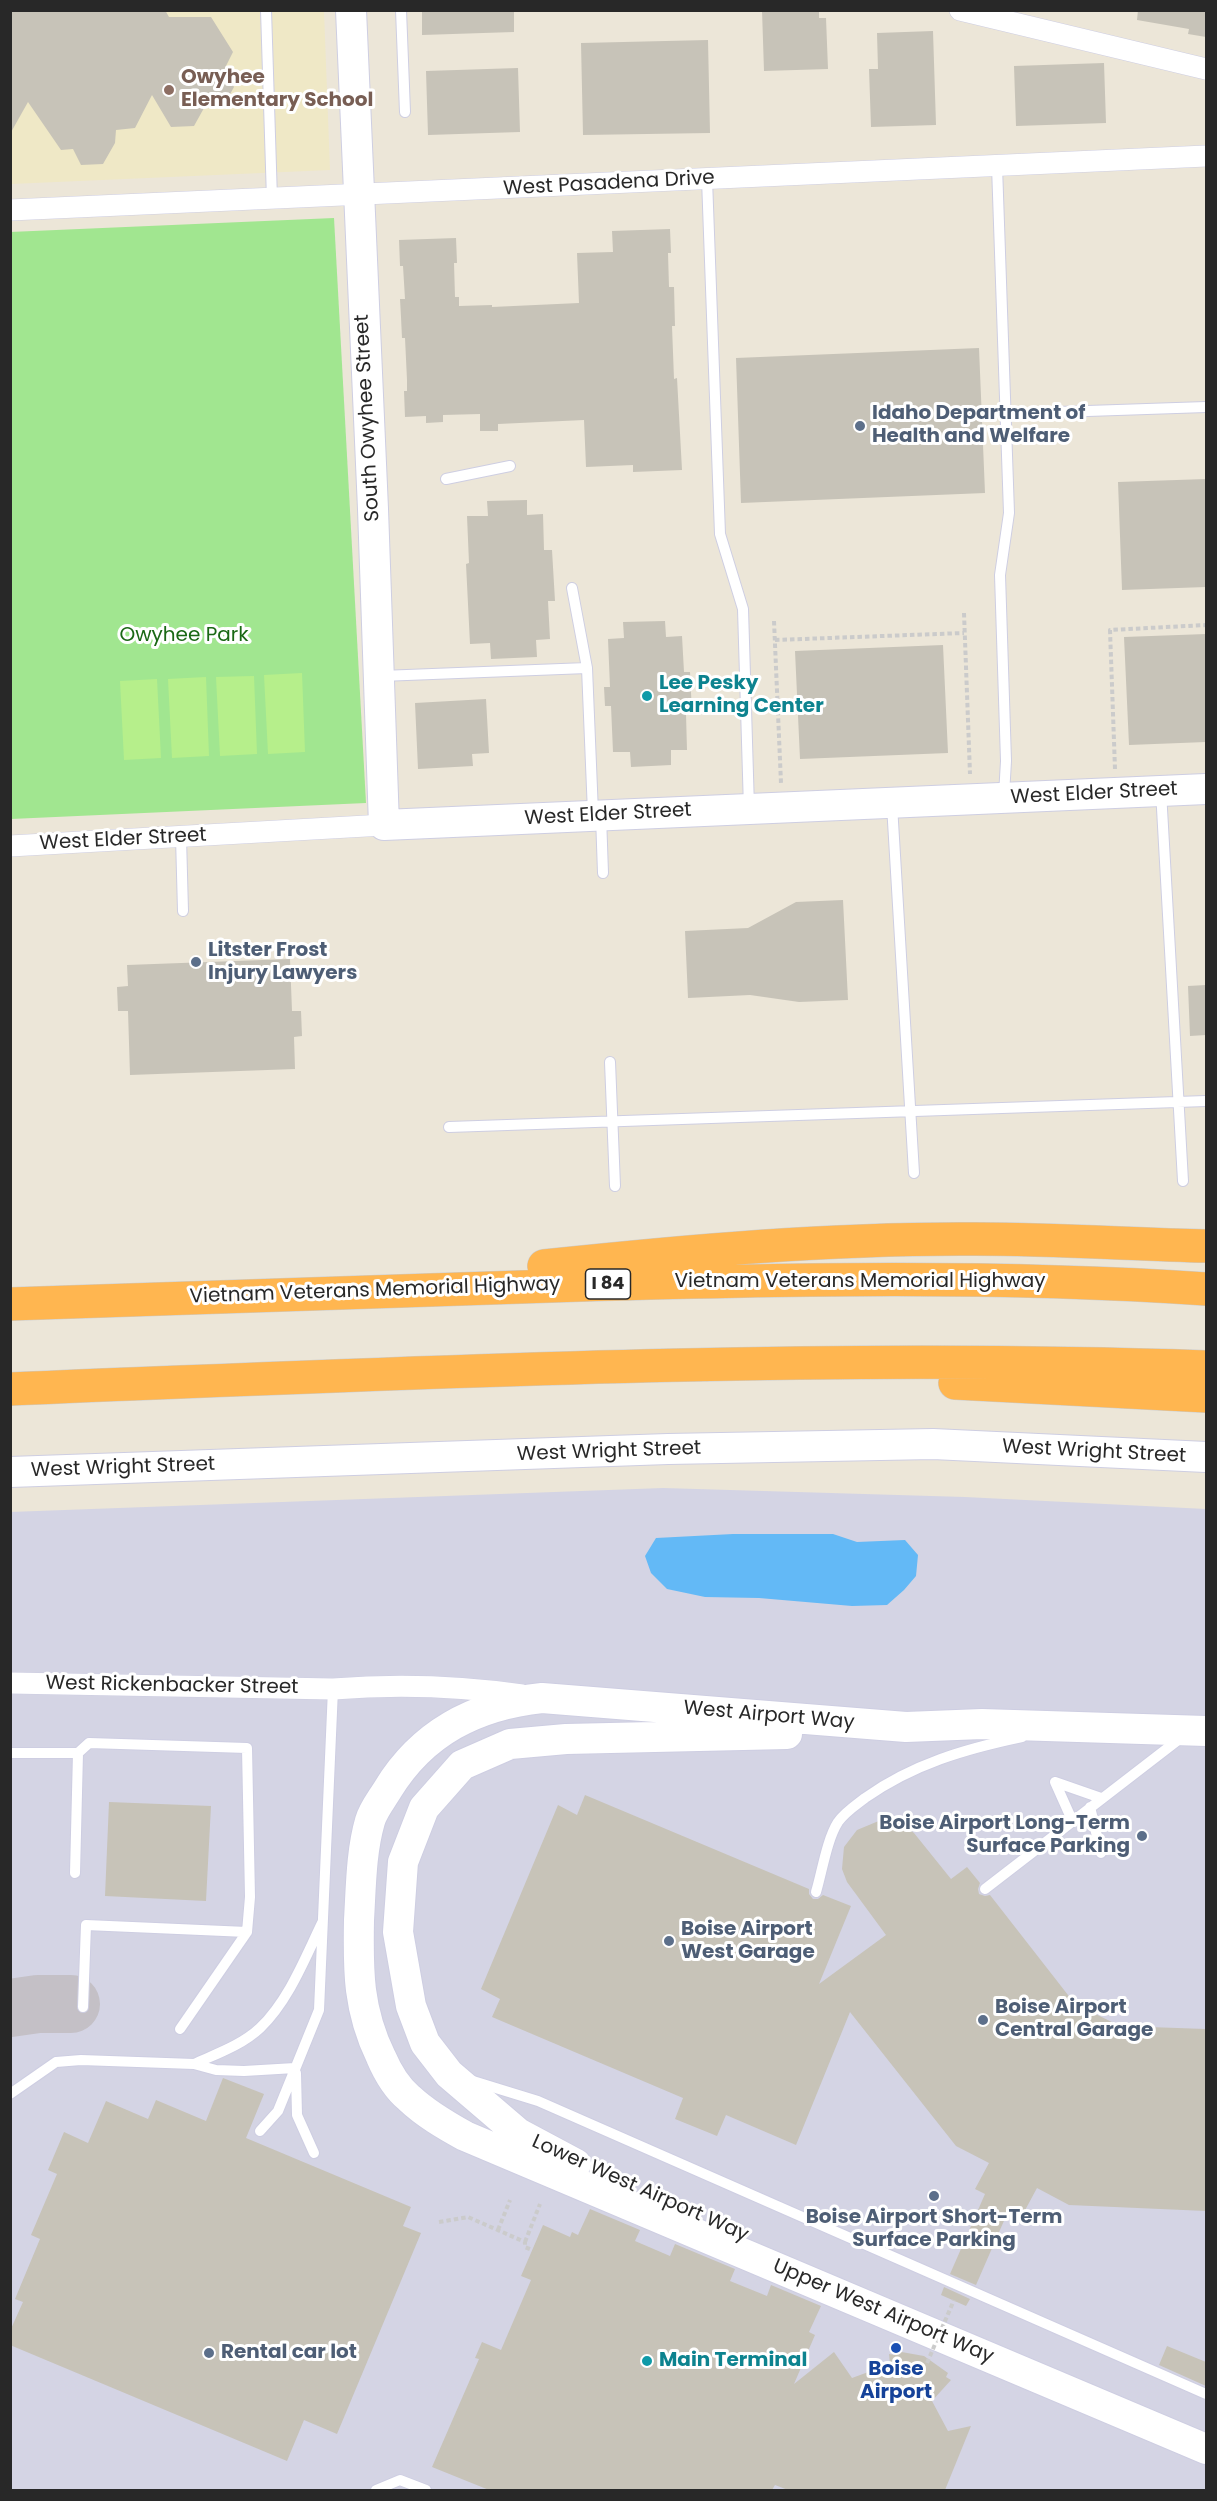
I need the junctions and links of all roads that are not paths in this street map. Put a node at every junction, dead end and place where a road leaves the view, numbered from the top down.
1 (266, 10) edge
2 (351, 10) edge
3 (401, 10) edge
4 (960, 10) edge
5 (1206, 69) edge
6 (405, 112) dead end
7 (1206, 156) edge
8 (998, 166) junction
9 (708, 179) junction
10 (358, 195) junction
11 (272, 199) junction
12 (10, 210) edge
13 (1206, 407) edge
14 (1058, 412) dead end
15 (510, 466) dead end
16 (446, 479) dead end
17 (572, 588) dead end
18 (587, 668) junction
19 (378, 676) junction
20 (1206, 789) edge
21 (1161, 791) junction
22 (1003, 798) junction
23 (892, 803) junction
24 (749, 809) junction
25 (597, 816) junction
26 (384, 825) junction
27 (181, 837) junction
28 (10, 846) edge
29 (603, 873) dead end
30 (183, 911) dead end
31 (610, 1062) dead end
32 (1206, 1101) edge
33 (1180, 1102) junction
34 (910, 1111) junction
35 (612, 1122) junction
36 (448, 1127) dead end
37 (914, 1173) dead end
38 (1183, 1180) dead end
39 (615, 1186) dead end
40 (1206, 1246) edge
41 (1206, 1289) edge
42 (313, 1292) junction
43 (10, 1304) edge
44 (578, 1367) junction
45 (1206, 1367) edge
46 (10, 1389) edge
47 (1206, 1396) edge
48 (1206, 1457) edge
49 (10, 1472) edge
50 (10, 1683) edge
51 (333, 1689) junction
52 (542, 1698) junction
53 (906, 1727) junction
54 (1069, 1727) junction
55 (1198, 1731) edge
56 (10, 1753) edge
57 (78, 1754) junction
58 (1101, 1798) junction
59 (1090, 1807) junction
60 (1072, 1821) junction
61 (1101, 1853) dead end
62 (75, 1873) dead end
63 (985, 1889) dead end
64 (816, 1892) dead end
65 (324, 1919) junction
66 (247, 1932) junction
67 (83, 2007) dead end
68 (180, 2029) dead end
69 (194, 2064) junction
70 (295, 2068) junction
71 (449, 2074) junction
72 (10, 2094) edge
73 (260, 2131) dead end
74 (314, 2153) dead end
75 (1206, 2394) edge
76 (1206, 2434) edge
77 (1206, 2449) edge
78 (376, 2490) edge
79 (426, 2490) edge

1 - 11 lane
2 - 10 main road, South Owyhee Street
3 - 6 lane
4 - 5 street
7 - 8 street, West Pasadena Drive
8 - 9 street, West Pasadena Drive
8 - 22 lane
9 - 10 street, West Pasadena Drive
9 - 24 lane
10 - 11 street, West Pasadena Drive
10 - 19 main road, South Owyhee Street
11 - 12 street, West Pasadena Drive
13 - 14 lane
15 - 16 lane
17 - 18 lane
18 - 19 lane
18 - 25 lane
19 - 26 main road, South Owyhee Street
20 - 21 main road, West Elder Street
21 - 22 main road, West Elder Street
21 - 33 lane
22 - 23 main road, West Elder Street
23 - 24 main road, West Elder Street
23 - 34 lane
24 - 25 main road, West Elder Street
25 - 26 main road, West Elder Street
25 - 29 lane
26 - 27 street, West Elder Street
27 - 28 street, West Elder Street
27 - 30 lane
31 - 35 lane
32 - 33 lane
33 - 34 lane
33 - 38 lane
34 - 35 lane
34 - 37 lane
35 - 36 lane
35 - 39 lane
40 - 42 highway
41 - 42 highway, Vietnam Veterans Memorial Highway / I 84
42 - 43 highway, Vietnam Veterans Memorial Highway / I 84
44 - 45 highway
44 - 46 highway
44 - 47 highway
48 - 49 main road, West Wright Street
50 - 51 street, West Rickenbacker Street
51 - 52 street, West Airport Way
51 - 65 lane
52 - 53 main road, West Airport Way
52 - 77 main road, Upper West Airport Way
53 - 54 main road, West Airport Way
53 - 71 main road, Lower West Airport Way
54 - 55 main road, West Airport Way
54 - 64 lane
55 - 58 lane
56 - 57 lane
57 - 62 lane
57 - 66 lane
58 - 59 lane
58 - 60 lane
59 - 60 lane
59 - 61 lane
60 - 63 lane
65 - 69 lane
65 - 70 lane
66 - 67 lane
66 - 68 lane
69 - 70 lane
69 - 72 lane
70 - 73 lane
70 - 74 lane
71 - 75 lane
71 - 76 main road, Lower West Airport Way
78 - 79 lane

